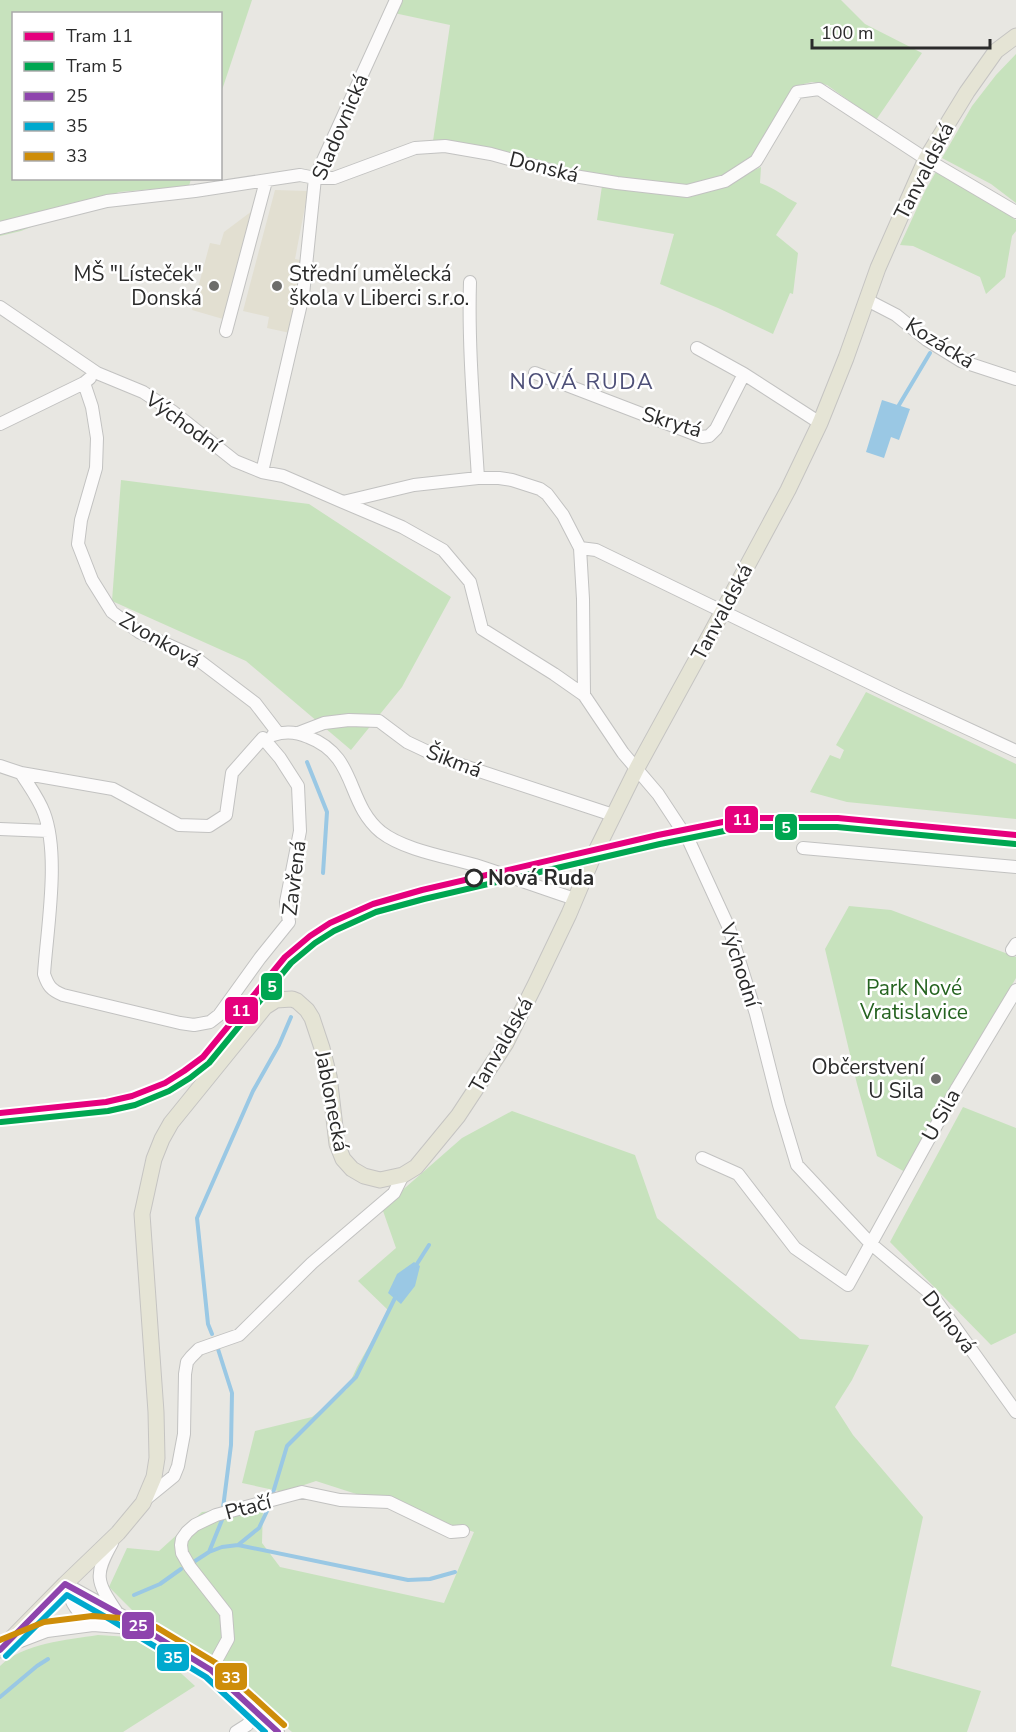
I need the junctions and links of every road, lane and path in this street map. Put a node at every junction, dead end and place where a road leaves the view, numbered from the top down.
1 (396, 0) edge
2 (1016, 36) edge
3 (926, 159) junction
4 (315, 178) junction
5 (266, 181) junction
6 (1016, 212) edge
7 (0, 228) edge
8 (470, 282) dead end
9 (867, 300) junction
10 (0, 307) edge
11 (226, 331) dead end
12 (697, 348) dead end
13 (97, 373) junction
14 (535, 373) dead end
15 (744, 374) junction
16 (1016, 379) edge
17 (84, 383) junction
18 (820, 423) junction
19 (0, 424) edge
20 (262, 472) junction
21 (478, 478) junction
22 (343, 502) junction
23 (580, 548) junction
24 (723, 612) junction
25 (584, 695) junction
26 (278, 733) junction
27 (298, 733) junction
28 (263, 738) junction
29 (1016, 751) edge
30 (0, 766) edge
31 (637, 768) junction
32 (21, 773) junction
33 (613, 815) junction
34 (0, 829) edge
35 (48, 831) junction
36 (803, 848) dead end
37 (1016, 867) edge
38 (576, 899) junction
39 (1016, 990) edge
40 (702, 1158) dead end
41 (403, 1175) junction
42 (870, 1243) junction
43 (1011, 1396) edge
44 (1016, 1412) edge
45 (147, 1498) junction
46 (463, 1532) dead end
47 (118, 1533) junction
48 (65, 1584) junction
49 (116, 1612) junction
50 (93, 1625) junction
51 (154, 1636) junction
52 (1, 1649) edge
53 (211, 1670) junction
54 (258, 1712) junction
55 (236, 1732) edge
56 (278, 1732) edge

1 - 4 street, Sladovnická
2 - 3 main road, Tanvaldská
3 - 4 street, Donská
3 - 6 street, Donská
3 - 9 main road, Tanvaldská
4 - 5 street, Donská
4 - 20 street, Sladovnická
5 - 7 street, Donská
5 - 11 street
8 - 21 street
9 - 16 street, Kozácká
9 - 18 main road, Tanvaldská
10 - 13 street, Východní
12 - 15 street
13 - 17 street
13 - 20 street, Východní
14 - 15 street, Skrytá
15 - 18 street
17 - 19 street
17 - 26 street, Zvonková
18 - 24 main road, Tanvaldská
20 - 22 street, Východní
21 - 22 street
21 - 23 street
22 - 25 street, Východní
23 - 24 street
23 - 25 street
24 - 29 street
24 - 31 main road, Tanvaldská
25 - 31 street, Východní
26 - 27 street
26 - 28 street
27 - 33 street, Šikmá
27 - 38 street
28 - 32 street
28 - 35 street, Zavřená
30 - 32 street
31 - 33 main road, Tanvaldská
31 - 42 street, Východní
32 - 35 street, Zavřená
33 - 38 main road, Tanvaldská
34 - 35 street
36 - 37 street
38 - 41 main road, Tanvaldská
39 - 42 street, U Sila
40 - 42 street, U Sila
41 - 45 street, Jablonecká
41 - 45 main road, Jablonecká
42 - 43 street, Duhová
43 - 44 street, Duhová
45 - 47 main road, Jablonecká
46 - 53 street, Ptačí
47 - 48 main road, Jablonecká
47 - 49 street
48 - 49 street
48 - 50 street
48 - 52 main road, Jablonecká
49 - 51 street
50 - 51 street
50 - 52 street
51 - 53 street
53 - 54 street
54 - 55 street
54 - 56 street

